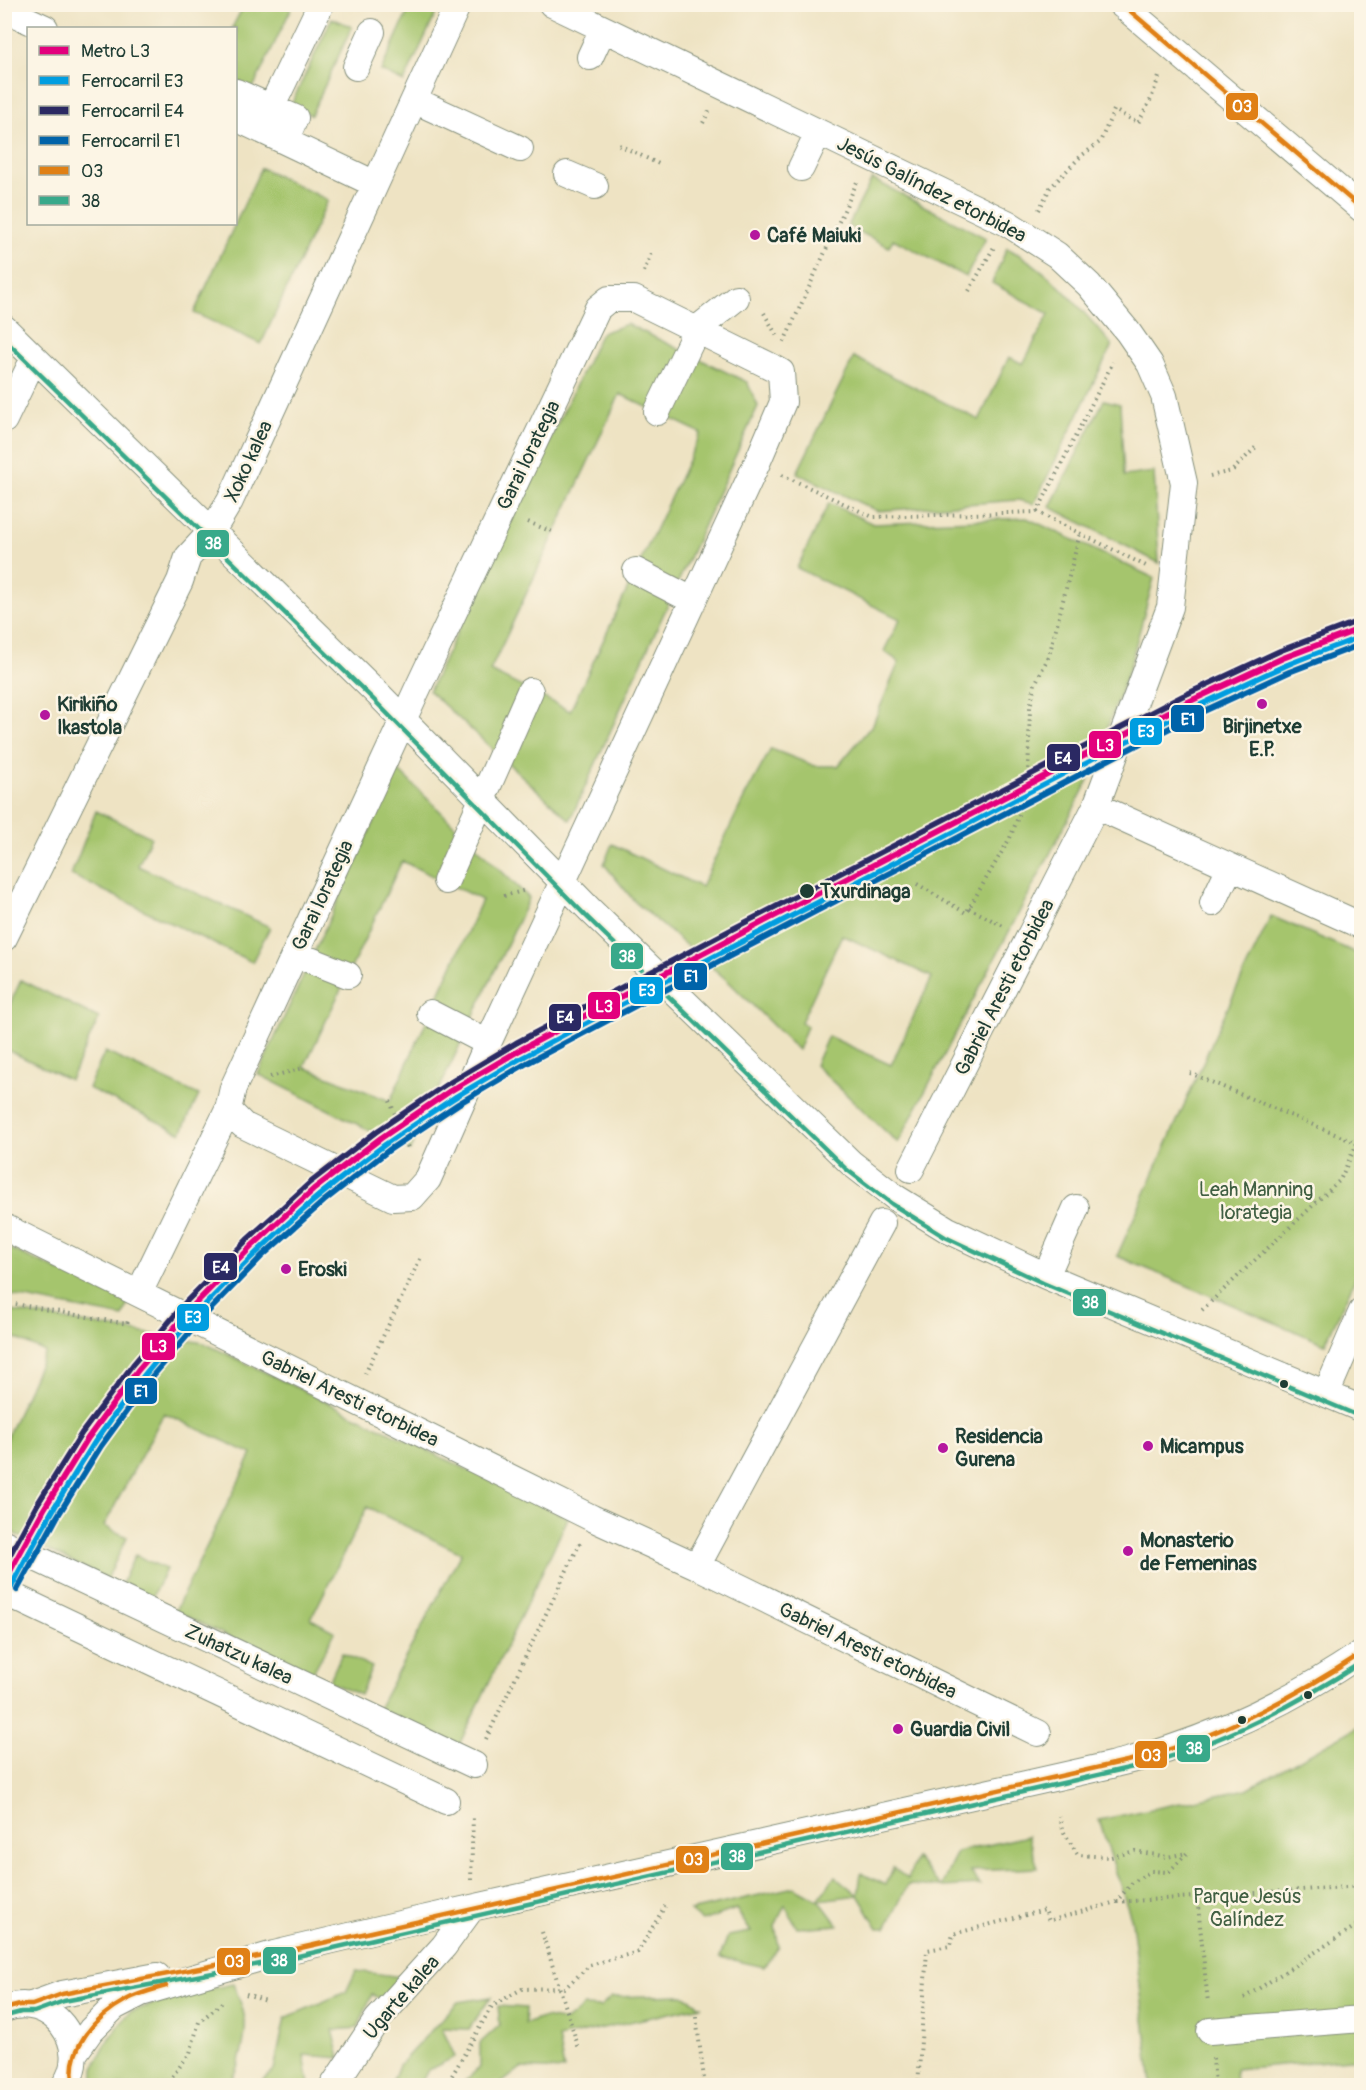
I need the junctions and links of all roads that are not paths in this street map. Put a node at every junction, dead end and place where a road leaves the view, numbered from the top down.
1 (458, 4) edge
2 (552, 4) edge
3 (1121, 4) edge
4 (319, 8) dead end
5 (4, 9) edge
6 (43, 27) edge
7 (603, 29) junction
8 (372, 32) dead end
9 (590, 57) dead end
10 (356, 67) dead end
11 (237, 92) edge
12 (406, 106) junction
13 (272, 108) junction
14 (237, 118) edge
15 (818, 133) junction
16 (285, 141) junction
17 (520, 149) dead end
18 (801, 168) dead end
19 (567, 174) dead end
20 (375, 184) junction
21 (595, 186) dead end
22 (1362, 209) edge
23 (736, 298) dead end
24 (4, 328) edge
25 (697, 329) junction
26 (34, 358) junction
27 (657, 412) dead end
28 (4, 420) edge
29 (212, 531) junction
30 (636, 571) dead end
31 (692, 600) junction
32 (530, 691) dead end
33 (404, 720) junction
34 (483, 800) junction
35 (1096, 806) junction
36 (1230, 867) junction
37 (562, 880) junction
38 (446, 881) dead end
39 (1213, 903) dead end
40 (1362, 926) edge
41 (4, 938) edge
42 (295, 954) junction
43 (348, 975) dead end
44 (430, 1013) dead end
45 (488, 1043) junction
46 (228, 1110) junction
47 (911, 1168) dead end
48 (1076, 1208) dead end
49 (882, 1223) dead end
50 (4, 1227) edge
51 (1046, 1276) junction
52 (139, 1293) junction
53 (1362, 1311) edge
54 (1326, 1394) junction
55 (1362, 1408) edge
56 (4, 1543) edge
57 (697, 1566) junction
58 (4, 1592) edge
59 (1362, 1653) edge
60 (1038, 1733) dead end
61 (474, 1765) road end
62 (446, 1801) dead end
63 (471, 1909) junction
64 (274, 1954) junction
65 (12, 2007) edge
66 (1362, 2019) edge
67 (1210, 2031) road end
68 (71, 2074) edge
69 (333, 2085) edge

1 - 12 street, Xoko kalea
2 - 7 street, Jesús Galíndez etorbidea
3 - 22 street
4 - 13 street
5 - 6 street
7 - 9 street
7 - 15 street, Jesús Galíndez etorbidea
8 - 10 street
11 - 13 street
12 - 17 street
12 - 20 street, Xoko kalea
13 - 16 street
14 - 16 street
15 - 18 street
15 - 35 street, Jesús Galíndez etorbidea
16 - 20 street
19 - 21 street
20 - 29 street, Xoko kalea
23 - 25 street
24 - 26 street
25 - 27 street
25 - 31 street, Garai lorategia
25 - 33 street, Garai lorategia
26 - 28 street
26 - 29 street
29 - 33 street
29 - 41 street, Xoko kalea
30 - 31 street
31 - 37 street, Garai lorategia
32 - 34 street
33 - 34 street
33 - 42 street, Garai lorategia
34 - 37 street
34 - 38 street
35 - 36 street
35 - 47 street, Gabriel Aresti etorbidea
36 - 39 street
36 - 40 street
37 - 45 street, Garai lorategia
37 - 51 street
42 - 43 street
42 - 46 street, Garai lorategia
44 - 45 street
45 - 46 street, Garai lorategia
46 - 52 street
48 - 51 street
49 - 57 street
50 - 52 street, Gabriel Aresti etorbidea
51 - 54 street
52 - 57 street, Gabriel Aresti etorbidea
53 - 54 street
54 - 55 street
56 - 61 street, Zuhatzu kalea
57 - 60 street, Gabriel Aresti etorbidea
58 - 62 street
59 - 63 street
63 - 64 street
63 - 69 street, Ugarte kalea
64 - 65 street
64 - 68 street
65 - 68 street
66 - 67 street

